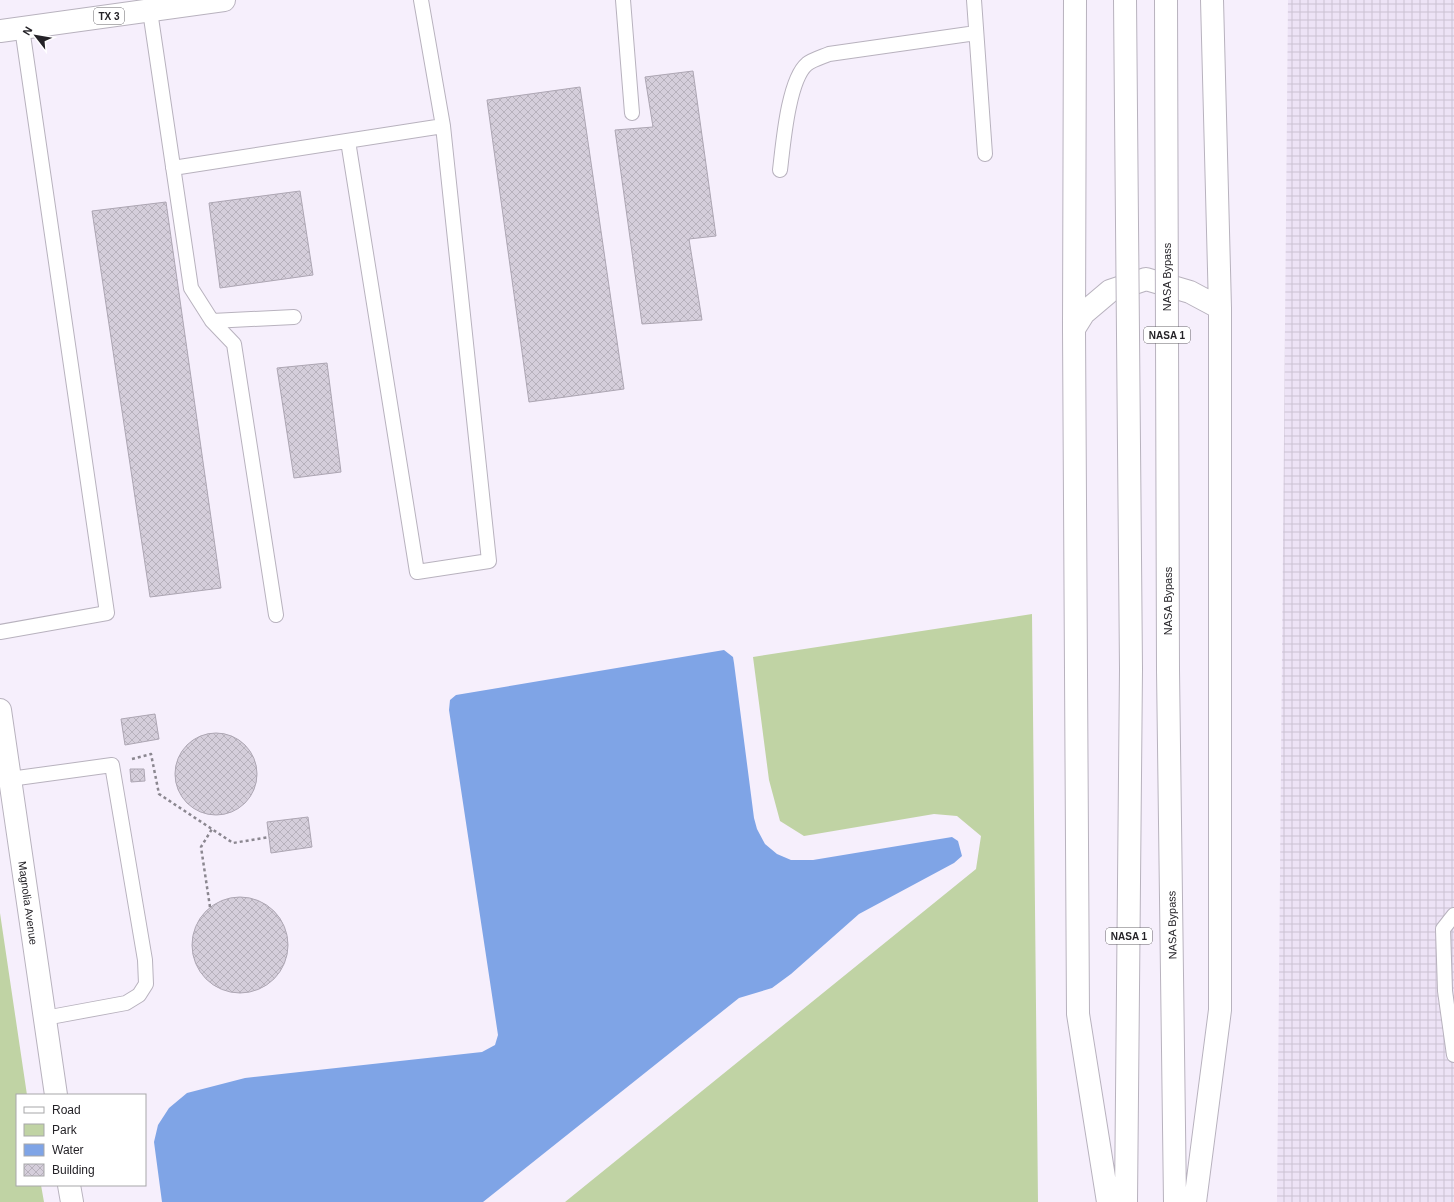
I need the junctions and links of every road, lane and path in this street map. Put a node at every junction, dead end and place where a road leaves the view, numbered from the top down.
1 (224, 0) edge
2 (421, 0) edge
3 (623, 0) edge
4 (974, 0) edge
5 (1075, 0) edge
6 (1125, 0) edge
7 (1166, 0) edge
8 (1212, 0) edge
9 (150, 11) junction
10 (22, 28) junction
11 (0, 31) edge
12 (976, 33) junction
13 (632, 113) dead end
14 (443, 126) junction
15 (348, 141) junction
16 (984, 154) dead end
17 (173, 168) junction
18 (780, 170) dead end
19 (1220, 308) junction
20 (294, 317) dead end
21 (212, 321) junction
22 (1074, 328) junction
23 (276, 615) dead end
24 (0, 632) edge
25 (0, 710) edge
26 (112, 765) junction
27 (10, 779) junction
28 (212, 829) junction
29 (269, 837) dead end
30 (210, 907) dead end
31 (1454, 915) edge
32 (45, 1018) junction
33 (1454, 1055) edge
34 (56, 1094) edge
35 (69, 1186) edge
36 (72, 1202) edge
37 (1108, 1202) edge
38 (1126, 1202) edge
39 (1176, 1202) edge
40 (1195, 1202) edge

1 - 9 main road, TX 3
2 - 14 lane
3 - 13 lane
4 - 12 lane
5 - 22 main road
6 - 38 main road, NASA 1, bridge
7 - 39 main road, NASA Bypass / NASA 1, bridge
8 - 19 main road
9 - 10 main road, TX 3
9 - 17 lane
10 - 11 main road, TX 3
10 - 24 lane
12 - 16 lane
12 - 18 lane
14 - 15 lane
14 - 15 lane
15 - 17 lane
17 - 21 lane
19 - 22 main road
19 - 40 main road
20 - 21 lane
21 - 23 lane
22 - 37 main road
25 - 27 main road, Magnolia Avenue
26 - 27 lane
26 - 28 path
26 - 32 lane
27 - 32 main road, Magnolia Avenue
28 - 29 path
28 - 30 path
31 - 33 lane
32 - 34 main road, Magnolia Avenue
35 - 36 main road

